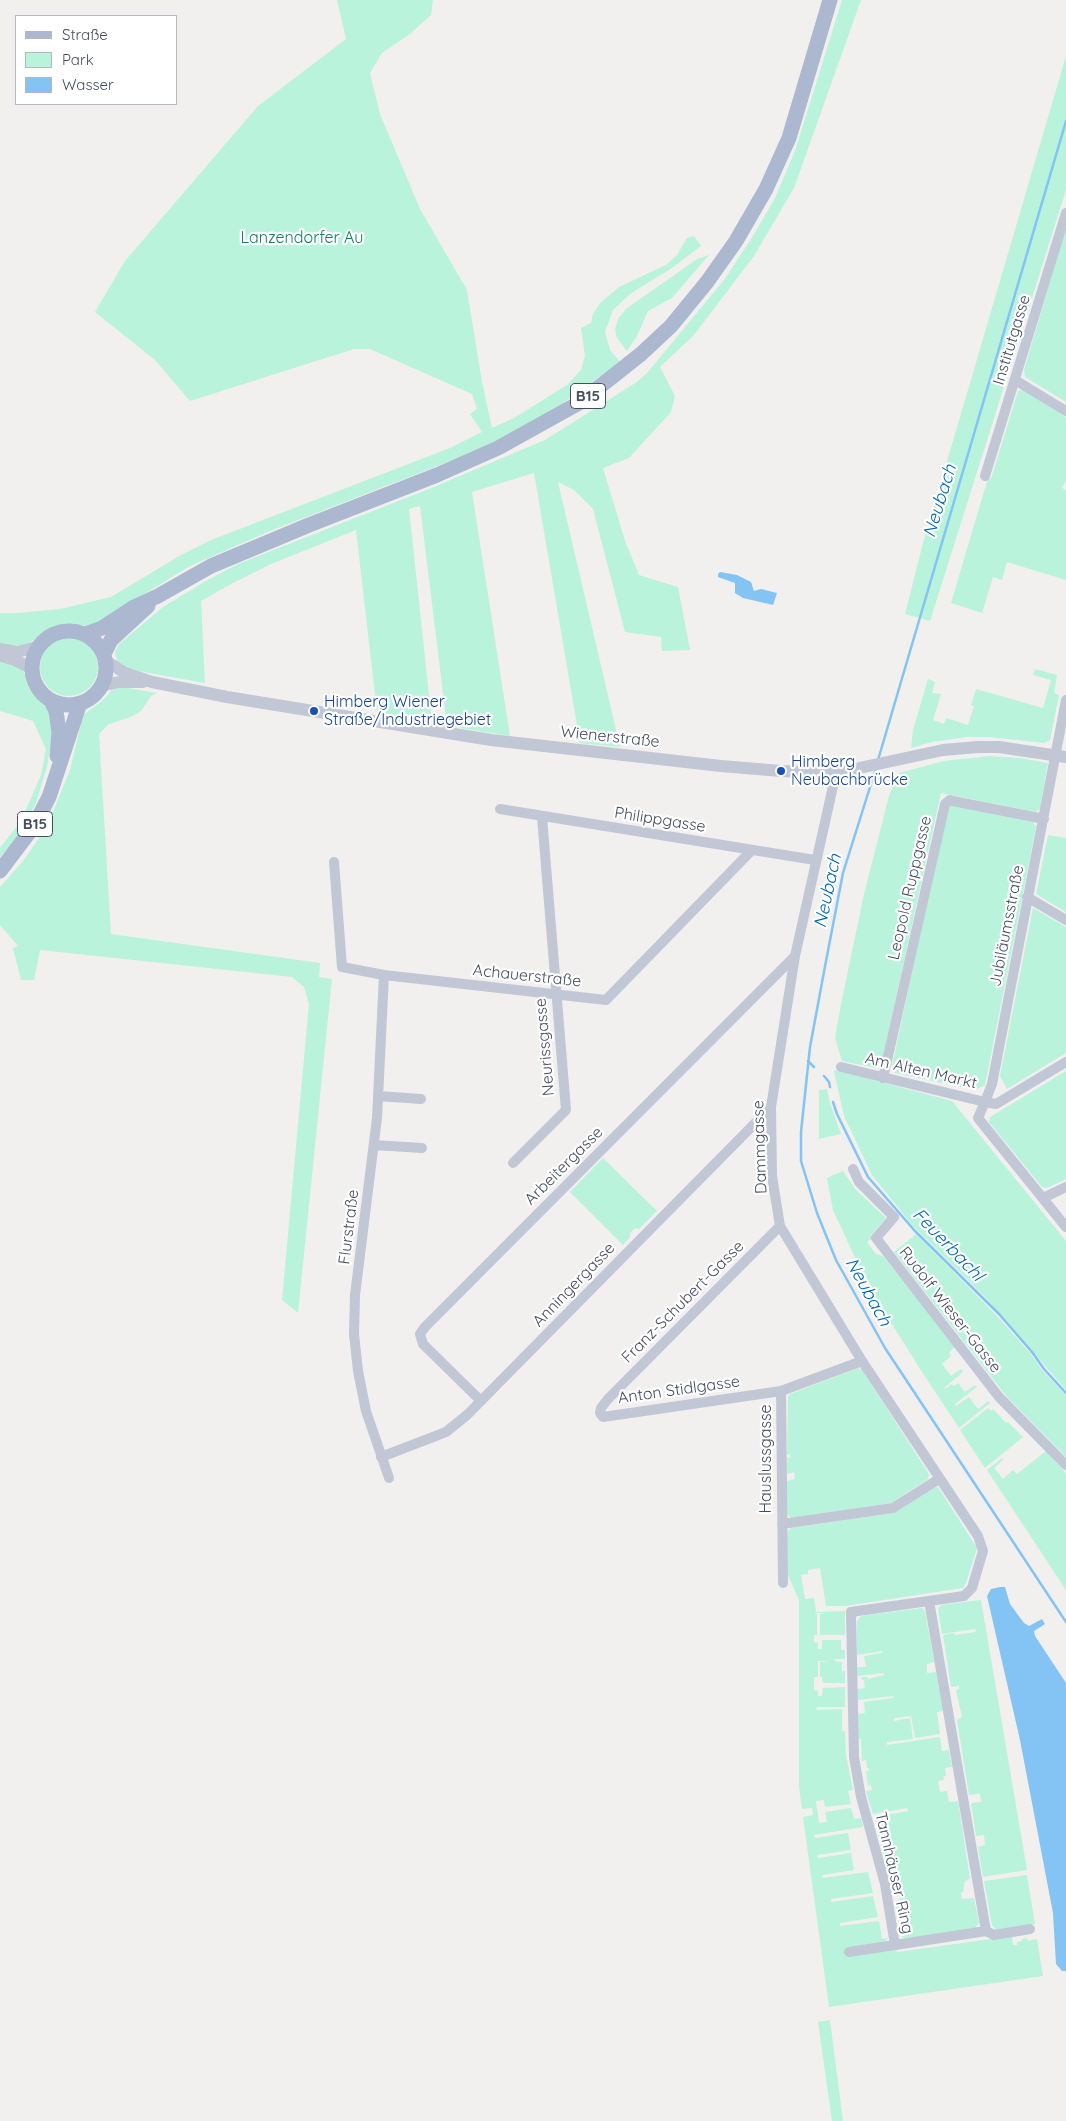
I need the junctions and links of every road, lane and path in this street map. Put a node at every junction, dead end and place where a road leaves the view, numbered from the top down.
1 (830, 0) edge
2 (1066, 213) edge
3 (1015, 380) junction
4 (1066, 411) edge
5 (985, 476) dead end
6 (158, 596) junction
7 (85, 634) junction
8 (38, 647) junction
9 (0, 649) edge
10 (0, 655) edge
11 (105, 658) junction
12 (32, 669) junction
13 (152, 682) junction
14 (101, 686) junction
15 (1066, 700) edge
16 (51, 701) junction
17 (80, 704) junction
18 (1061, 756) edge
19 (57, 770) junction
20 (836, 773) junction
21 (500, 809) dead end
22 (542, 816) junction
23 (1044, 820) junction
24 (752, 850) junction
25 (816, 860) junction
26 (334, 862) dead end
27 (0, 871) edge
28 (1027, 898) junction
29 (1066, 920) edge
30 (794, 956) junction
31 (384, 975) junction
32 (555, 995) junction
33 (1066, 1062) edge
34 (842, 1067) dead end
35 (884, 1078) junction
36 (378, 1096) junction
37 (421, 1098) dead end
38 (986, 1102) junction
39 (771, 1107) junction
40 (374, 1145) junction
41 (422, 1148) dead end
42 (513, 1163) dead end
43 (853, 1169) dead end
44 (1066, 1187) edge
45 (1043, 1198) junction
46 (780, 1226) junction
47 (1066, 1228) edge
48 (862, 1361) junction
49 (781, 1391) junction
50 (608, 1399) joint
51 (481, 1401) junction
52 (381, 1457) junction
53 (1066, 1465) edge
54 (390, 1478) dead end
55 (939, 1479) junction
56 (782, 1524) junction
57 (973, 1530) joint
58 (783, 1583) dead end
59 (929, 1602) junction
60 (1030, 1929) dead end
61 (986, 1931) junction
62 (895, 1945) junction
63 (850, 1952) dead end

1 - 6 main road, B15
2 - 3 street, Institutgasse
3 - 4 street
3 - 5 street, Institutgasse
6 - 7 main road, B15
6 - 11 main road, B15
7 - 8 main road, B15
7 - 11 main road
8 - 9 street
8 - 12 main road
10 - 12 street
11 - 13 street, Wienerstraße
11 - 14 main road, B15
12 - 16 main road, B15
13 - 14 street, Wienerstraße
13 - 20 street, Wienerstraße
14 - 17 main road
15 - 18 street, Jubiläumsstraße
16 - 17 main road
16 - 19 main road, B15
17 - 19 main road, B15
18 - 20 street, Wienerstraße
18 - 23 street, Jubiläumsstraße
19 - 27 main road, B15
20 - 25 street, Dammgasse
21 - 22 street, Philippgasse
22 - 24 street, Philippgasse
22 - 32 street, Neurissgasse
23 - 28 street, Jubiläumsstraße
23 - 35 street, Leopold Ruppgasse
24 - 25 street, Philippgasse
24 - 32 street, Achauerstraße
25 - 30 street, Dammgasse
26 - 31 street, Achauerstraße
28 - 29 street
28 - 38 street, Jubiläumsstraße
30 - 39 street, Dammgasse
30 - 51 street, Arbeitergasse
31 - 32 street, Achauerstraße
31 - 36 street, Flurstraße
32 - 42 street, Neurissgasse
33 - 38 street
34 - 35 street, Am Alten Markt
35 - 38 street, Am Alten Markt
36 - 37 street
36 - 40 street, Flurstraße
38 - 45 street, Am Alten Markt
39 - 46 street, Dammgasse
39 - 51 street, Anningergasse
40 - 41 street
40 - 52 street, Flurstraße
43 - 53 street, Rudolf Wieser-Gasse
44 - 45 street
45 - 47 street, Am Alten Markt
46 - 48 street, Dammgasse
46 - 50 street, Franz-Schubert-Gasse
48 - 49 street, Hauslussgasse
48 - 55 street, Dammgasse
49 - 50 street, Anton Stidlgasse
49 - 56 street, Hauslussgasse
51 - 52 street, Anningergasse
52 - 54 street, Flurstraße
55 - 56 street
55 - 57 street, Dammgasse
56 - 58 street, Hauslussgasse
57 - 59 street, Tannhäuser Ring
59 - 61 street
59 - 62 street, Tannhäuser Ring
60 - 61 street, Tannhäuser Ring
61 - 62 street, Tannhäuser Ring
62 - 63 street

